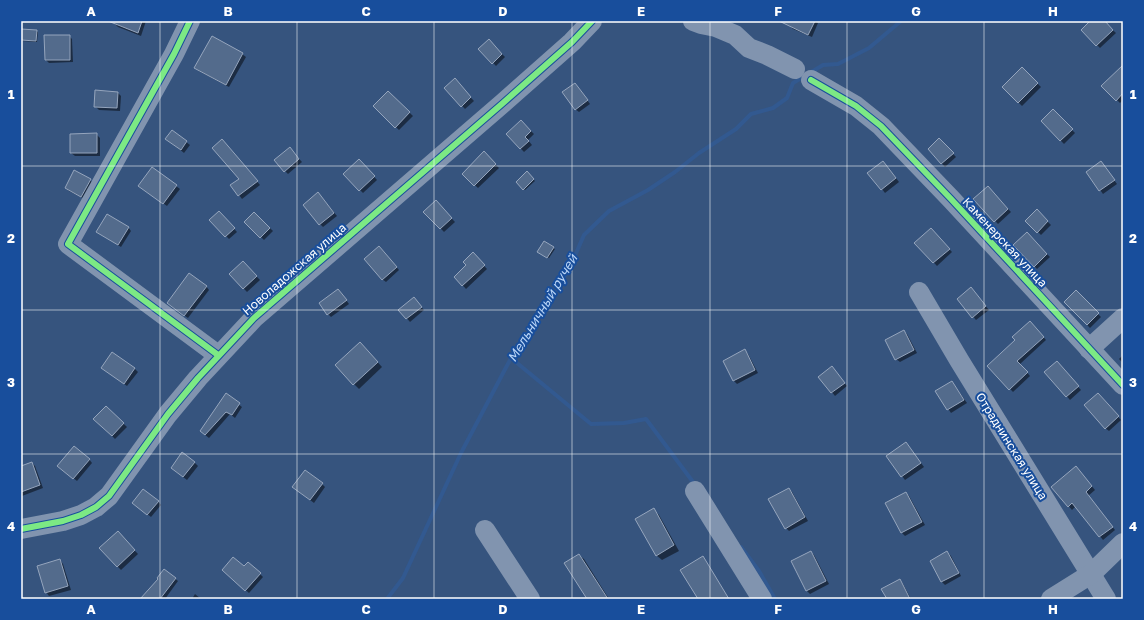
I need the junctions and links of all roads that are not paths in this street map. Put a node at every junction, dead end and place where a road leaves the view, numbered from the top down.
1 (190, 21) edge
2 (592, 21) edge
3 (694, 21) edge
4 (795, 70) dead end
5 (811, 80) dead end
6 (919, 292) dead end
7 (1123, 318) edge
8 (1088, 349) junction
9 (218, 355) junction
10 (1123, 385) edge
11 (695, 491) dead end
12 (21, 529) edge
13 (485, 530) dead end
14 (1123, 543) edge
15 (1091, 574) junction
16 (530, 599) edge
17 (762, 599) edge
18 (1051, 599) edge
19 (1106, 599) edge

1 - 9 street
2 - 9 street, Новоладожская улица
3 - 4 street
5 - 8 street, Каменерская улица
6 - 15 street, Отраднинская улица
7 - 8 street
8 - 10 street, Каменерская улица
9 - 12 street, Новоладожская улица
11 - 17 street
13 - 16 street
14 - 15 street
15 - 18 street
15 - 19 street, Отраднинская улица

